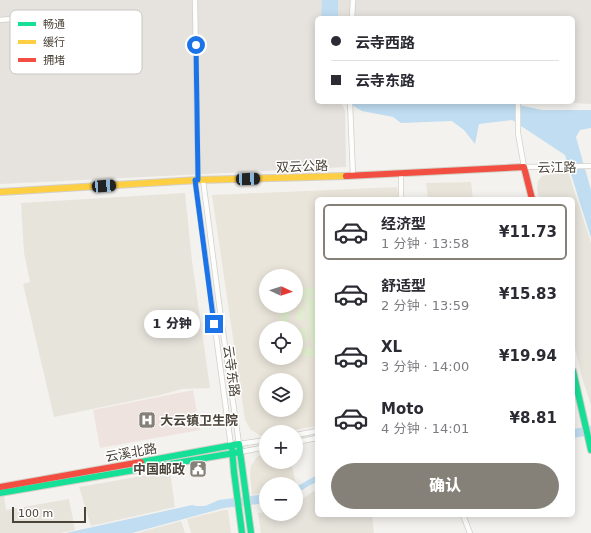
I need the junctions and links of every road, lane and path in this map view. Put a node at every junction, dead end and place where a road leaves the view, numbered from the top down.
1 (195, 0) edge
2 (353, 0) edge
3 (352, 16) edge
4 (10, 19) edge
5 (0, 20) edge
6 (350, 104) edge
7 (518, 104) edge
8 (588, 166) edge
9 (524, 167) junction
10 (401, 173) junction
11 (353, 176) junction
12 (199, 180) junction
13 (0, 192) edge
14 (401, 197) edge
15 (532, 197) edge
16 (575, 390) edge
17 (315, 431) edge
18 (303, 434) edge
19 (315, 438) edge
20 (259, 441) edge
21 (303, 441) edge
22 (239, 444) junction
23 (231, 446) junction
24 (259, 448) edge
25 (591, 450) edge
26 (240, 452) junction
27 (232, 453) junction
28 (0, 487) edge
29 (0, 493) edge
30 (464, 517) edge
31 (242, 533) edge
32 (251, 533) edge
33 (470, 533) edge

1 - 12 street
2 - 3 street
4 - 5 street
6 - 11 street
7 - 9 street
8 - 9 street, 云江路
9 - 10 street, 双云公路
9 - 15 street
10 - 11 street, 双云公路
10 - 14 street
11 - 12 street, 双云公路
12 - 13 street, 双云公路
12 - 22 street, 云寺东路
12 - 23 street, 云寺东路
16 - 25 street
17 - 18 street
19 - 21 street
20 - 22 street, 云溪北路
22 - 23 street, 云溪北路
22 - 26 street
23 - 27 street
23 - 28 street, 云溪北路
24 - 26 street, 云溪北路
26 - 27 street, 云溪北路
26 - 32 street
27 - 29 street, 云溪北路
27 - 31 street
30 - 33 street

